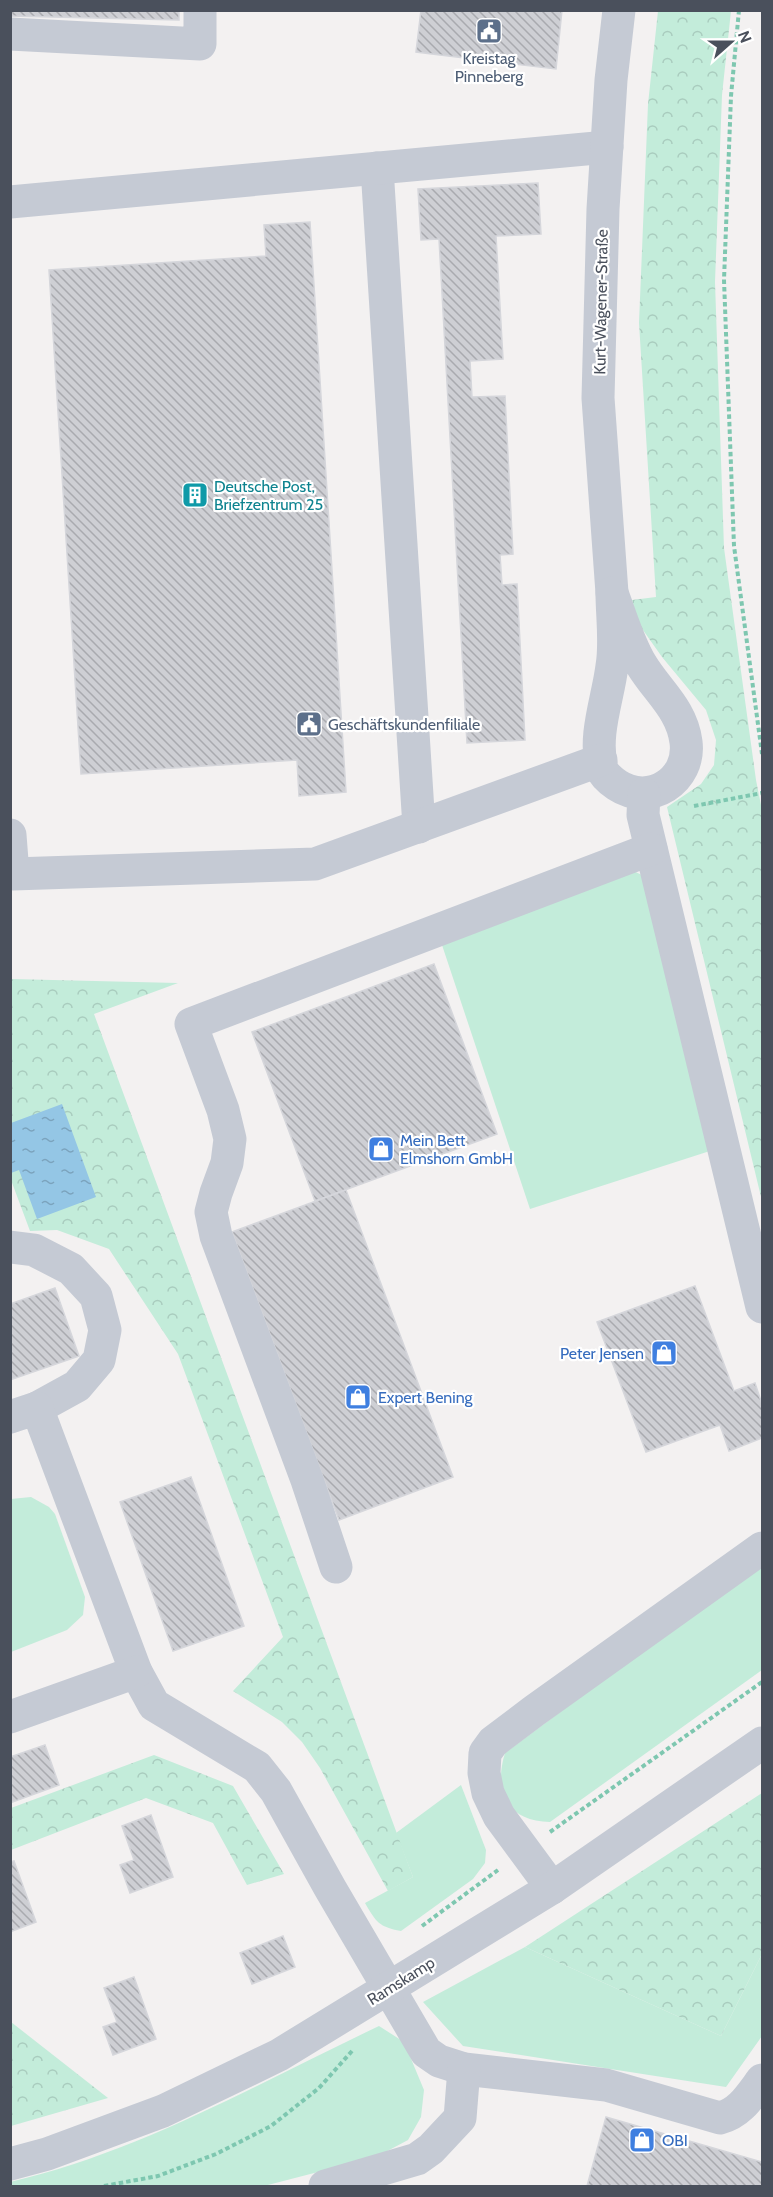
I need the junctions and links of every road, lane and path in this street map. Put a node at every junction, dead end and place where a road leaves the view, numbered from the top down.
1 (200, 10) edge
2 (619, 10) edge
3 (739, 10) edge
4 (10, 34) edge
5 (607, 147) junction
6 (377, 168) junction
7 (10, 202) edge
8 (612, 593) junction
9 (762, 754) edge
10 (601, 760) junction
11 (644, 794) junction
12 (419, 827) junction
13 (10, 836) edge
14 (651, 849) junction
15 (10, 1247) edge
16 (762, 1307) edge
17 (24, 1413) edge
18 (762, 1548) edge
19 (336, 1567) dead end
20 (136, 1672) junction
21 (762, 1682) edge
22 (10, 1717) edge
23 (762, 1743) edge
24 (523, 1851) junction
25 (552, 1888) junction
26 (417, 1930) dead end
27 (389, 1988) junction
28 (464, 2069) junction
29 (762, 2079) edge
30 (10, 2164) edge
31 (324, 2187) edge

1 - 4 street
2 - 5 street, Kurt-Wagener-Straße
3 - 9 path
5 - 6 street
5 - 8 street, Kurt-Wagener-Straße
6 - 7 street
6 - 12 street
8 - 10 street, Kurt-Wagener-Straße
8 - 11 street, Kurt-Wagener-Straße
10 - 11 street, Kurt-Wagener-Straße
10 - 12 street
11 - 14 street
12 - 13 street
14 - 16 street
14 - 19 street
15 - 17 street
17 - 20 street
18 - 24 street
20 - 22 street
20 - 27 street
21 - 24 path
23 - 25 street, Ramskamp
24 - 25 street
24 - 26 path
25 - 27 street, Ramskamp
27 - 28 street
27 - 30 street, Ramskamp
28 - 29 street
28 - 31 street

